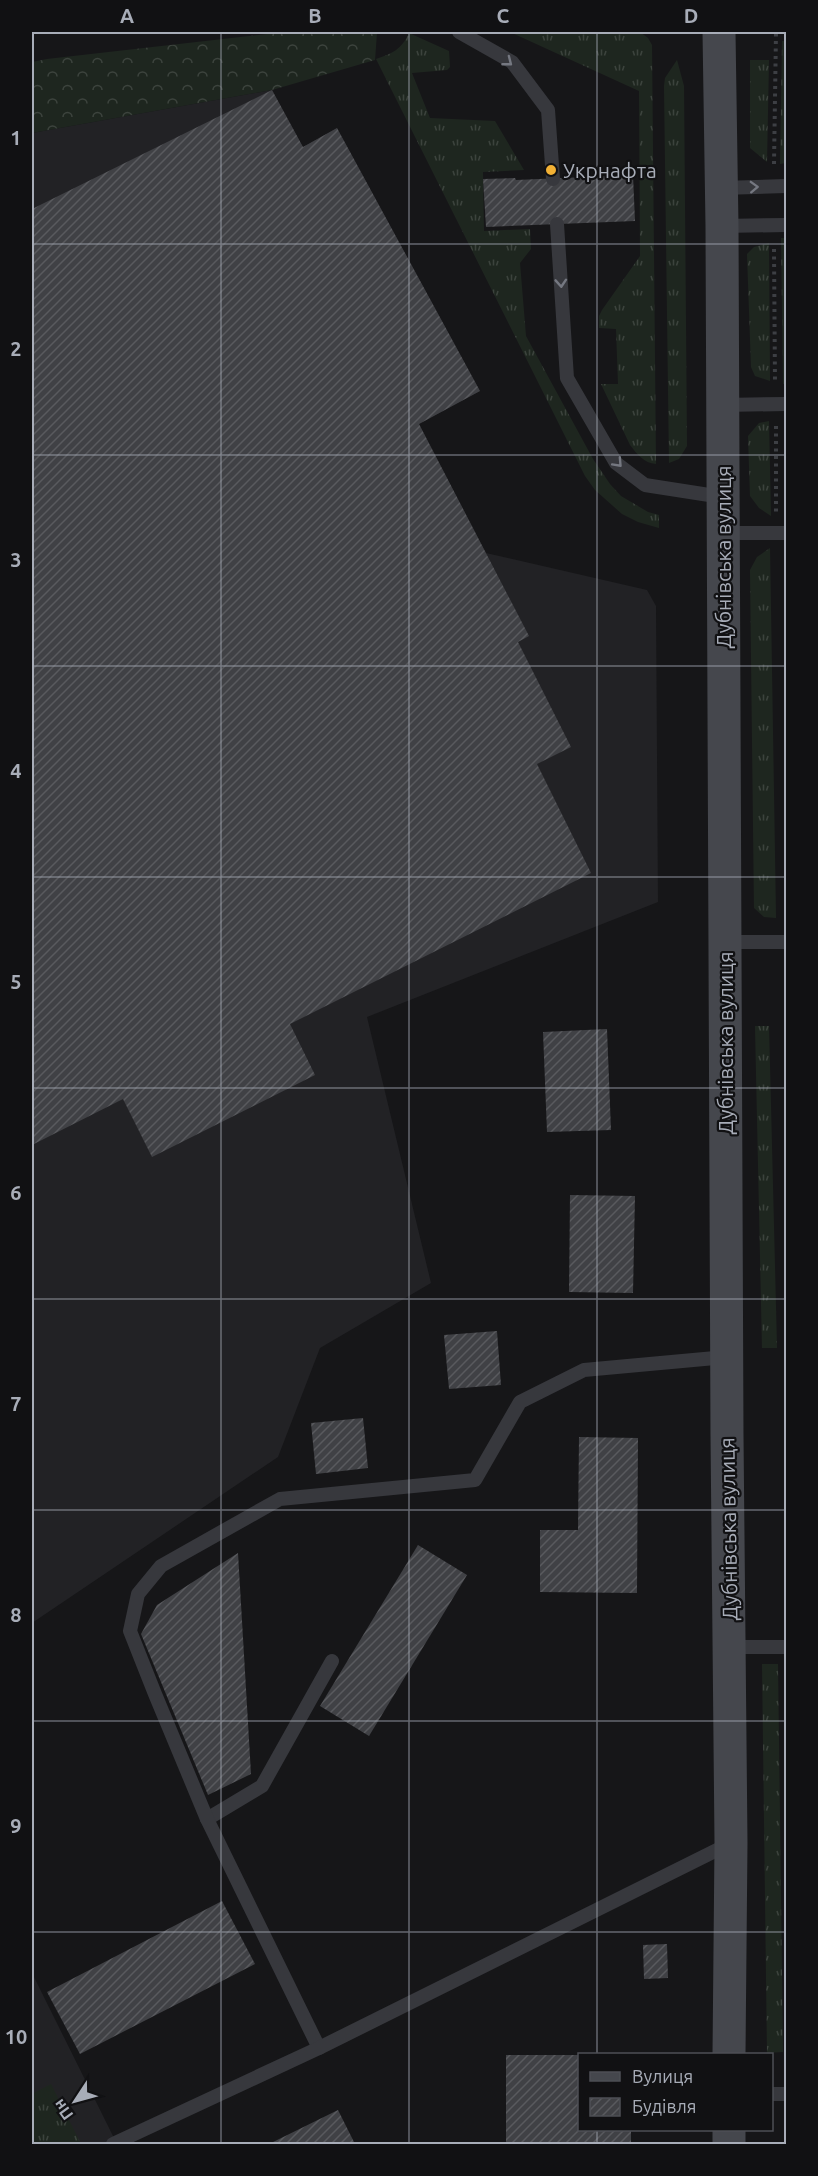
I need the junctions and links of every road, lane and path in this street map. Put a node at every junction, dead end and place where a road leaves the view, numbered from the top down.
1 (459, 32) edge
2 (719, 32) edge
3 (776, 32) edge
4 (553, 179) dead end
5 (780, 186) edge
6 (721, 188) junction
7 (556, 224) dead end
8 (780, 225) edge
9 (722, 226) junction
10 (781, 404) edge
11 (722, 405) junction
12 (723, 497) junction
13 (723, 533) junction
14 (781, 533) edge
15 (724, 942) junction
16 (786, 942) edge
17 (726, 1357) junction
18 (729, 1647) junction
19 (786, 1647) edge
20 (332, 1661) dead end
21 (207, 1819) junction
22 (731, 1843) junction
23 (319, 2048) junction
24 (729, 2053) edge
25 (113, 2145) edge

1 -> 4 lane
2 - 6 main road, Дубнівська вулиця
3 - 5 path
6 -> 5 lane
6 - 9 main road, Дубнівська вулиця
7 -> 12 lane
8 - 9 lane
8 - 10 path
9 - 11 main road, Дубнівська вулиця
10 - 11 lane
10 - 14 path
11 - 12 main road, Дубнівська вулиця
12 - 13 main road, Дубнівська вулиця
13 - 14 lane
13 - 15 main road, Дубнівська вулиця
15 - 16 lane
15 - 17 main road, Дубнівська вулиця
17 - 18 main road, Дубнівська вулиця
17 - 21 lane
18 - 19 lane
18 - 22 main road, Дубнівська вулиця
20 - 21 lane
21 - 23 lane
22 - 23 lane
22 - 24 main road, Дубнівська вулиця
23 - 25 lane

